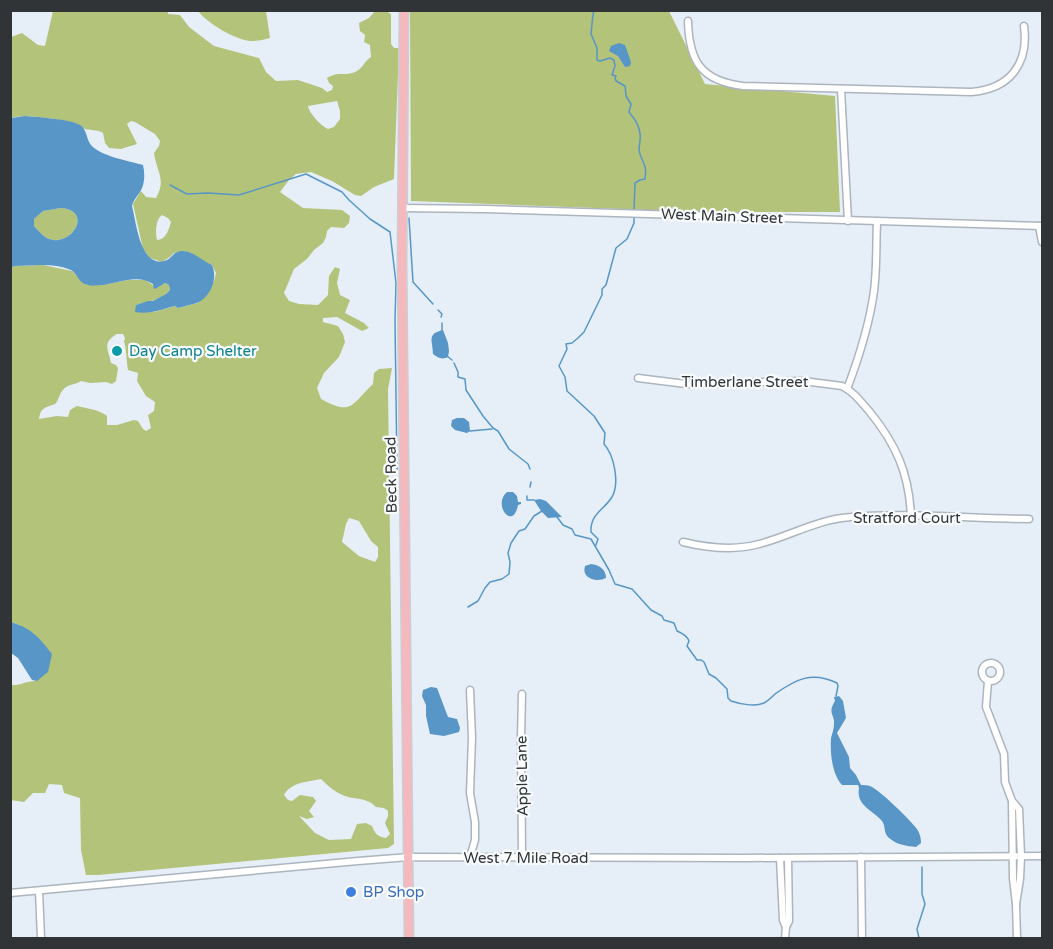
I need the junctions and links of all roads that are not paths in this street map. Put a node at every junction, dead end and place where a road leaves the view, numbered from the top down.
1 (404, 10) edge
2 (688, 21) dead end
3 (1024, 26) dead end
4 (842, 88) junction
5 (402, 208) junction
6 (848, 220) junction
7 (877, 222) junction
8 (1041, 226) edge
9 (1042, 242) edge
10 (638, 378) dead end
11 (847, 389) junction
12 (911, 516) junction
13 (1029, 519) dead end
14 (683, 542) dead end
15 (988, 681) dead end
16 (470, 690) dead end
17 (522, 694) dead end
18 (1012, 801) junction
19 (1013, 856) junction
20 (1021, 856) junction
21 (1042, 856) edge
22 (409, 857) junction
23 (861, 857) junction
24 (470, 858) junction
25 (522, 858) junction
26 (780, 858) junction
27 (788, 858) junction
28 (39, 891) junction
29 (785, 893) junction
30 (10, 894) edge
31 (1016, 904) junction
32 (41, 939) edge
33 (409, 939) edge
34 (785, 939) edge
35 (861, 939) edge
36 (1017, 939) edge

1 - 5 main road, Beck Road
2 - 4 street
3 - 4 street
4 - 6 street
5 - 6 street, West Main Street
5 - 22 main road, Beck Road
6 - 7 street, West Main Street
7 - 8 street, West Main Street
7 - 11 street
8 - 9 street
10 - 11 street, Timberlane Street
11 - 12 street
12 - 13 street, Stratford Court
12 - 14 street, Stratford Court
15 - 18 street
16 - 24 street
17 - 25 street, Apple Lane
18 - 19 street
18 - 20 street
19 - 20 street, West 7 Mile Road
19 - 23 street, West 7 Mile Road
19 - 31 street
20 - 21 street, West 7 Mile Road
20 - 31 street
22 - 24 street, West 7 Mile Road
22 - 28 street, West 7 Mile Road
22 - 33 main road, Beck Road
23 - 27 street, West 7 Mile Road
23 - 35 street
24 - 25 street, West 7 Mile Road
25 - 26 street, West 7 Mile Road
26 - 27 street, West 7 Mile Road
26 - 29 street
27 - 29 street
28 - 30 street, West 7 Mile Road
28 - 32 street
29 - 34 street
31 - 36 street

